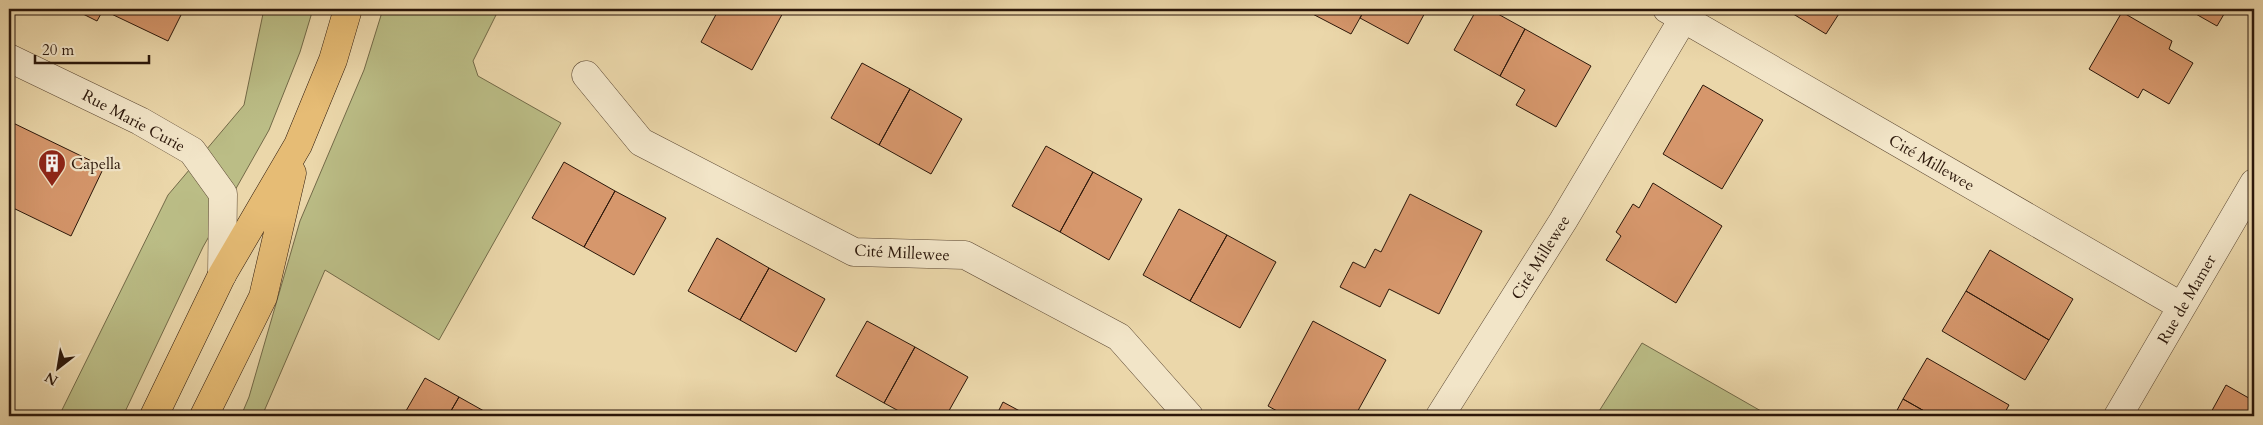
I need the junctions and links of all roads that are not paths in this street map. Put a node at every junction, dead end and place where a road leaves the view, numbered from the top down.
1 (348, 9) edge
2 (1680, 12) edge
3 (9, 58) edge
4 (586, 75) dead end
5 (298, 144) junction
6 (2254, 183) edge
7 (222, 274) junction
8 (2181, 306) junction
9 (154, 416) edge
10 (204, 416) edge
11 (1189, 416) edge
12 (1440, 416) edge
13 (2118, 416) edge

1 - 5 main road
2 - 8 street, Cité Millewee
2 - 12 street, Cité Millewee
3 - 7 street, Rue Marie Curie
4 - 11 street, Cité Millewee
5 - 7 main road
5 - 10 main road
6 - 8 street, Rue de Mamer
7 - 9 main road
8 - 13 street, Rue de Mamer

